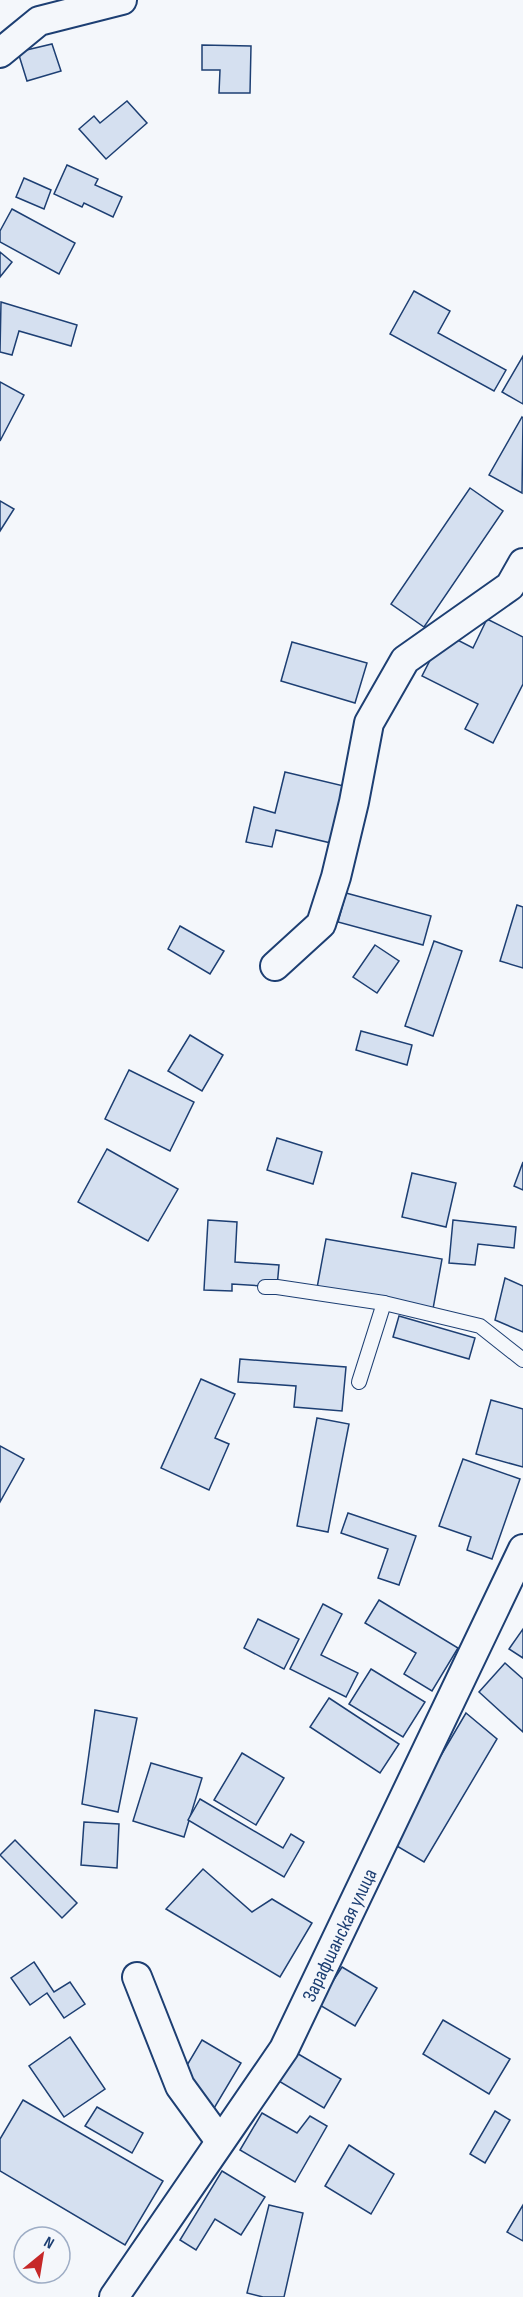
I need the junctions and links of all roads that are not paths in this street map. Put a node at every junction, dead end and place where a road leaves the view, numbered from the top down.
1 (122, 0) edge
2 (0, 53) edge
3 (517, 574) edge
4 (275, 966) dead end
5 (265, 1287) dead end
6 (384, 1303) junction
7 (523, 1360) edge
8 (358, 1382) dead end
9 (523, 1549) edge
10 (137, 1977) dead end
11 (220, 2141) junction
12 (114, 2297) edge

1 - 2 street
3 - 4 street
5 - 6 lane
6 - 7 lane
6 - 8 lane
9 - 11 street, Зарафшанская улица
10 - 11 street
11 - 12 street, Зарафшанская улица

